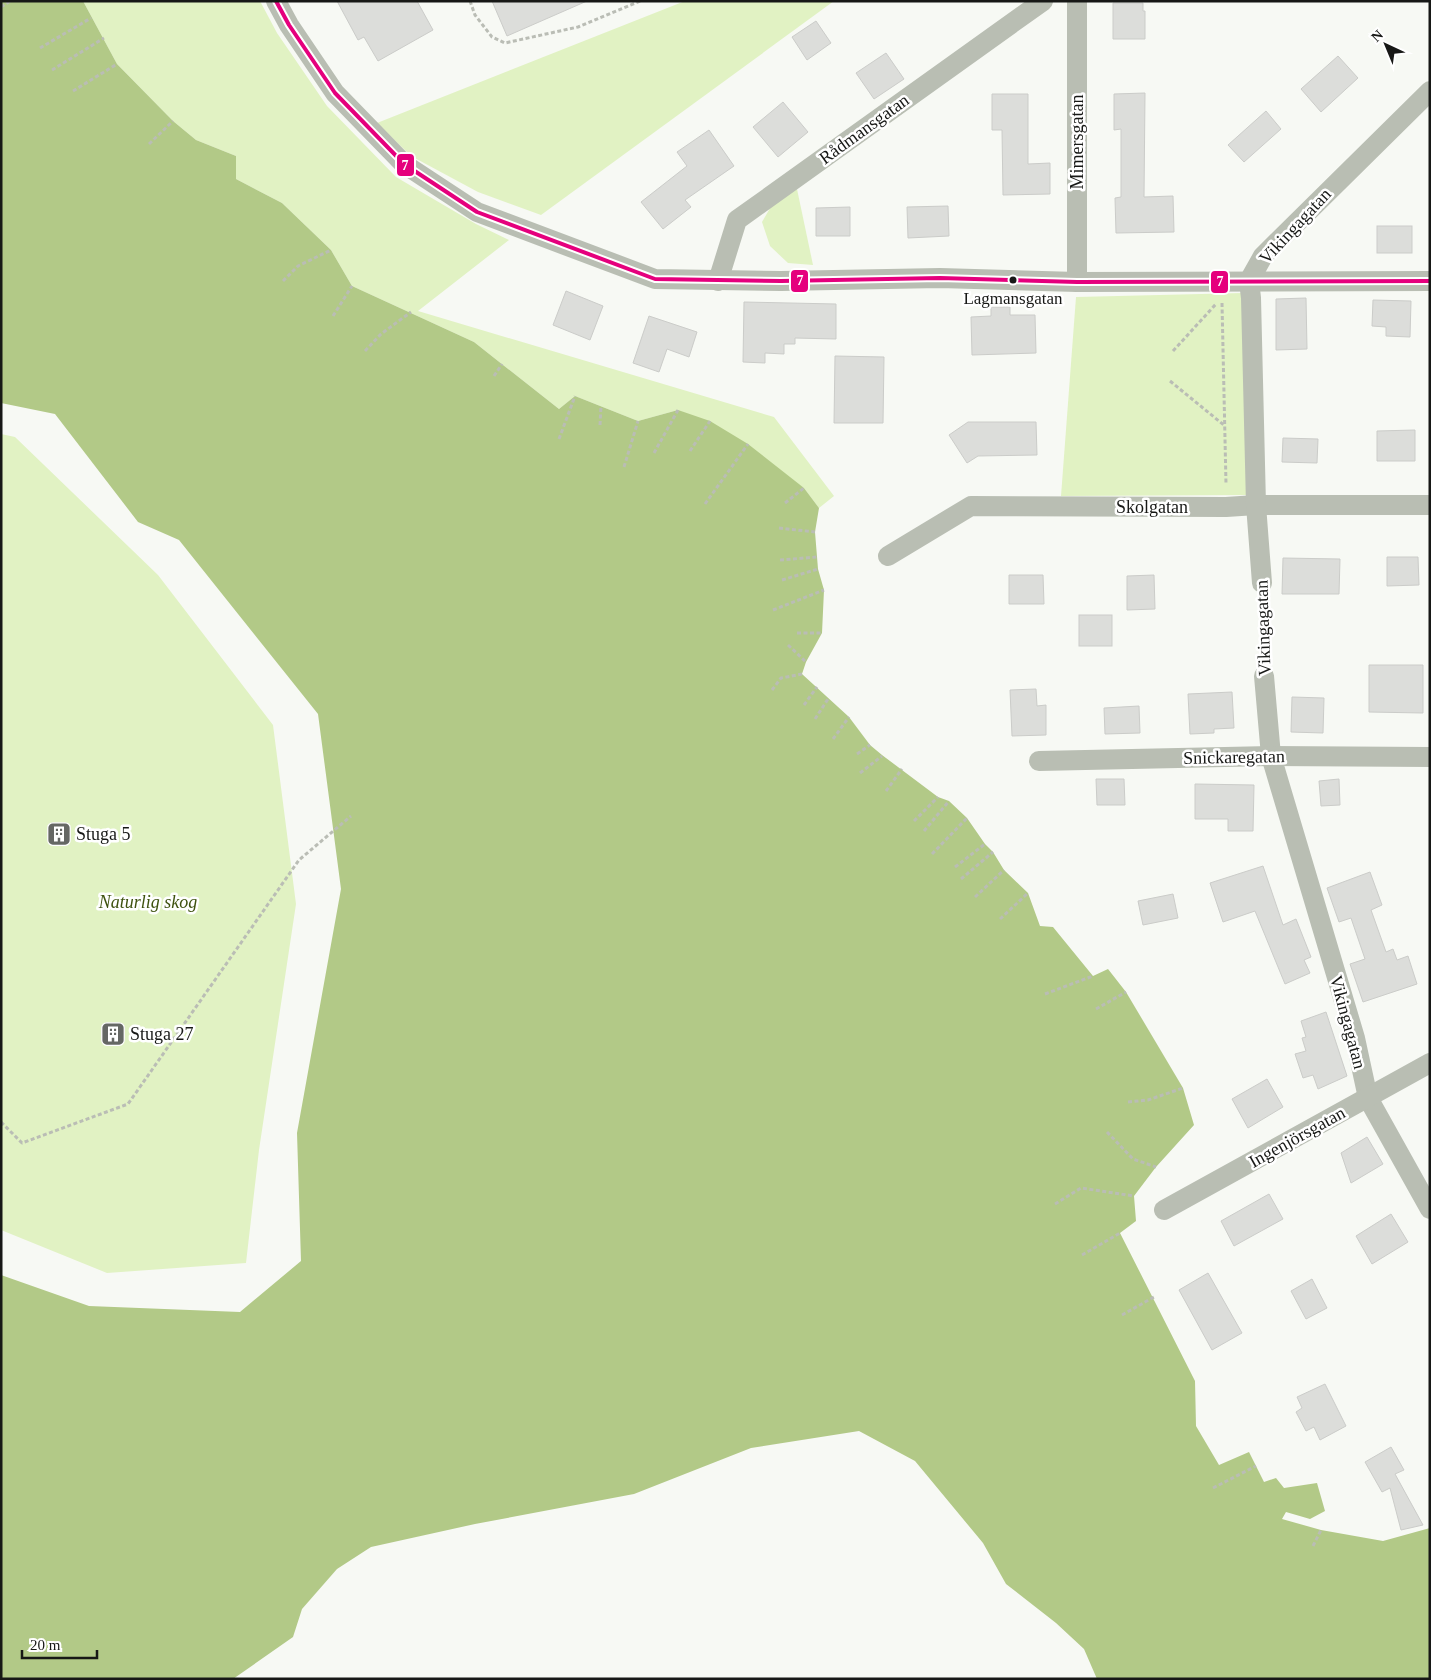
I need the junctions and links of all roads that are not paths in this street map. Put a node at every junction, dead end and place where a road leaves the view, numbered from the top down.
1 (276, 1) edge
2 (1043, 1) edge
3 (1076, 1) edge
4 (1430, 91) edge
5 (1249, 280) junction
6 (718, 281) junction
7 (1430, 281) edge
8 (1077, 282) junction
9 (1430, 504) edge
10 (1256, 505) junction
11 (888, 556) dead end
12 (1262, 583) road end
13 (1264, 676) road end
14 (1271, 756) junction
15 (1430, 757) edge
16 (1039, 761) dead end
17 (1430, 1063) edge
18 (1368, 1098) junction
19 (1430, 1209) edge
20 (1164, 1210) dead end

1 - 6 street
2 - 6 street, Rådmansgatan
3 - 8 street, Mimersgatan
4 - 5 street, Vikingagatan
5 - 7 street
5 - 8 street
5 - 10 street, Vikingagatan
6 - 8 street
9 - 10 street, Skolgatan
10 - 11 street, Skolgatan
10 - 12 street, Vikingagatan
13 - 14 street, Vikingagatan
14 - 15 street, Snickaregatan
14 - 16 street, Snickaregatan
14 - 18 street, Vikingagatan
17 - 18 street, Ingenjörsgatan
18 - 19 street, Vikingagatan
18 - 20 street, Ingenjörsgatan

